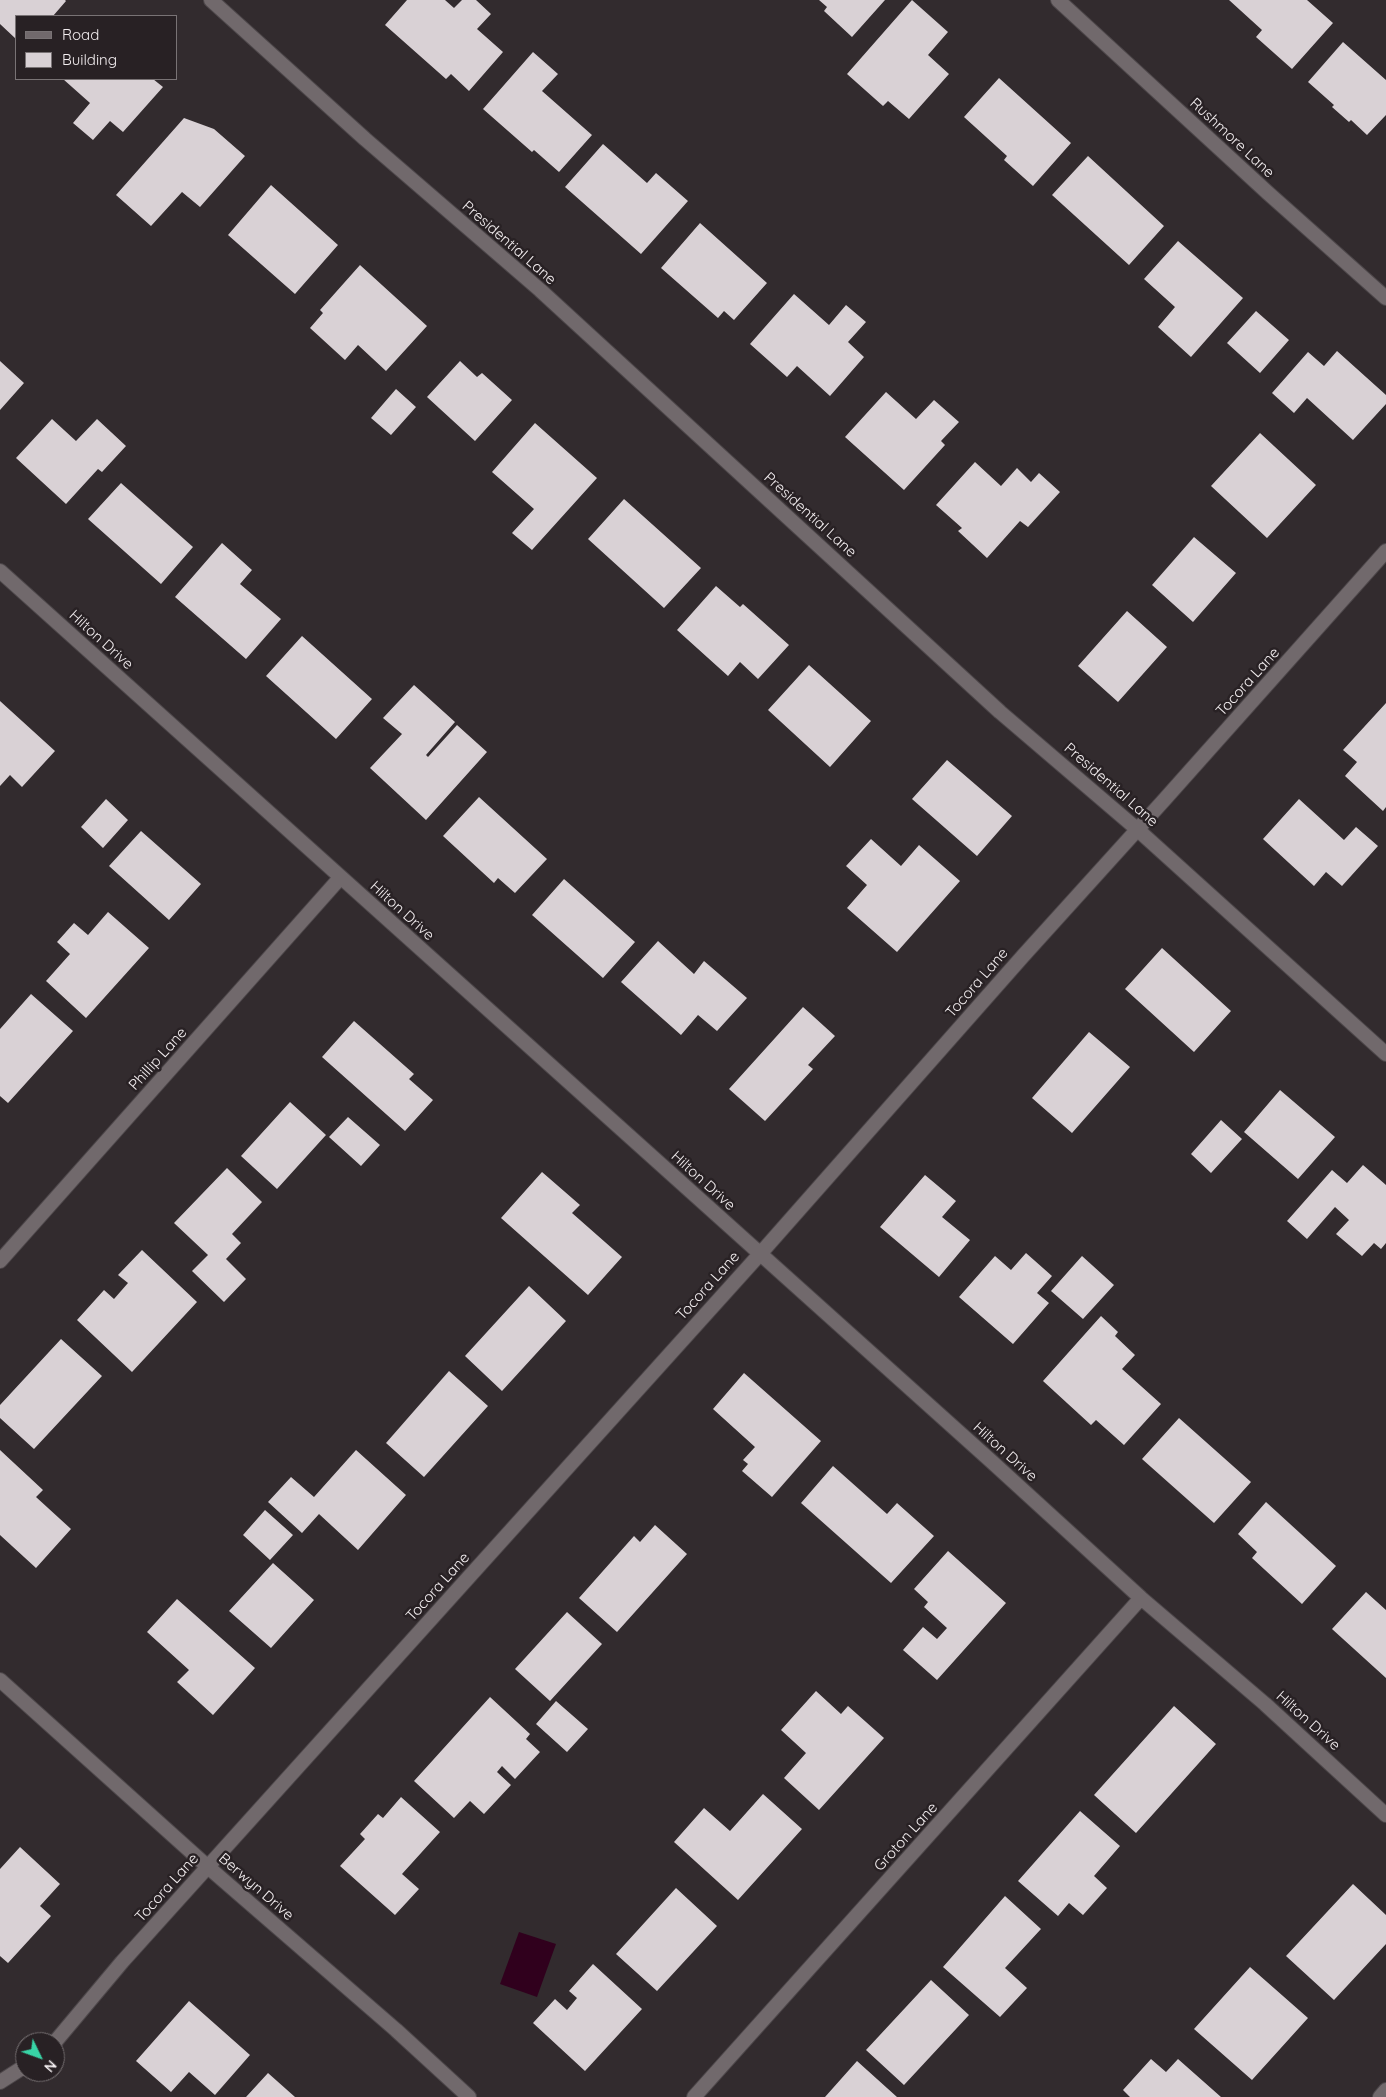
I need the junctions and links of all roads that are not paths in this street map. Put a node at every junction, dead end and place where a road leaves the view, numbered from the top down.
1 (211, 0) edge
2 (1058, 0) edge
3 (1386, 298) edge
4 (1386, 551) edge
5 (0, 571) edge
6 (1138, 830) junction
7 (340, 878) junction
8 (1386, 1054) edge
9 (760, 1254) junction
10 (0, 1261) edge
11 (1141, 1598) junction
12 (0, 1680) edge
13 (1386, 1815) edge
14 (208, 1867) junction
15 (63, 2032) edge
16 (15, 2072) edge
17 (0, 2082) edge
18 (1386, 2090) edge
19 (469, 2097) edge
20 (694, 2097) edge
21 (1380, 2097) edge

1 - 6 street, Presidential Lane
2 - 3 street, Rushmore Lane
4 - 6 street, Tocora Lane
5 - 7 street, Hilton Drive
6 - 8 street, Presidential Lane
6 - 9 street, Tocora Lane
7 - 9 street, Hilton Drive
7 - 10 street, Phillip Lane
9 - 11 street, Hilton Drive
9 - 14 street, Tocora Lane
11 - 13 street, Hilton Drive
11 - 20 street, Groton Lane
12 - 14 street, Berwyn Drive
14 - 15 street, Tocora Lane
14 - 19 street, Berwyn Drive
16 - 17 street
18 - 21 street

